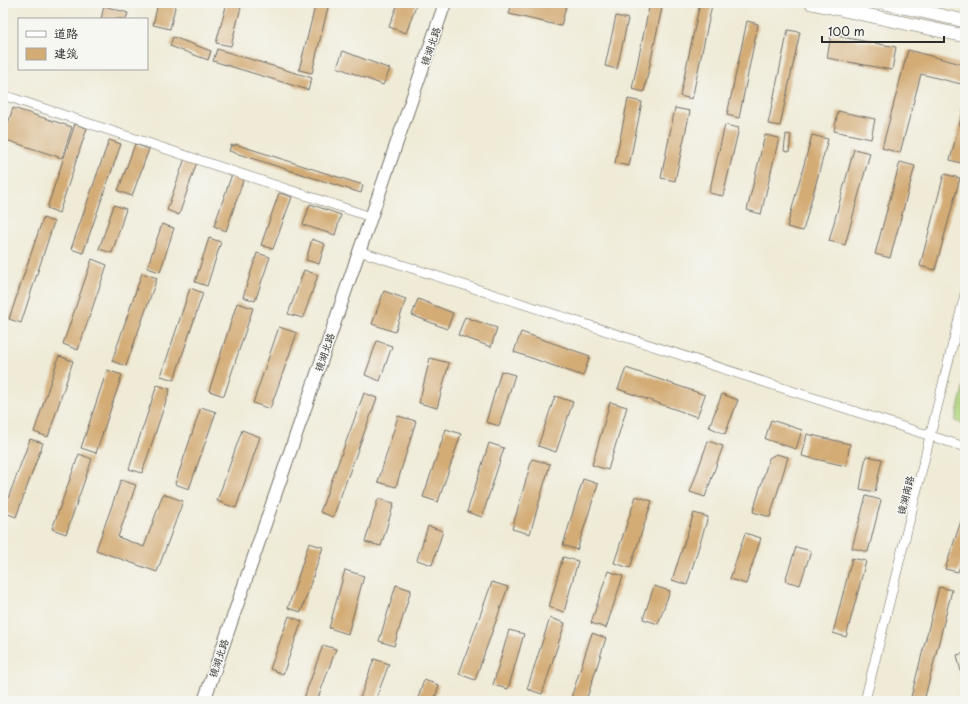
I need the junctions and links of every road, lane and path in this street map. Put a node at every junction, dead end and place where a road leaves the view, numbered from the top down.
1 (445, 3) edge
2 (811, 3) edge
3 (885, 3) edge
4 (965, 21) edge
5 (965, 36) edge
6 (3, 95) edge
7 (371, 216) junction
8 (359, 251) junction
9 (965, 294) edge
10 (931, 436) junction
11 (965, 447) edge
12 (204, 701) edge
13 (865, 701) edge

1 - 7 street, 镜湖北路
2 - 5 main road
3 - 4 main road
6 - 7 street
7 - 8 street, 镜湖北路
8 - 10 street
8 - 12 street, 镜湖北路
9 - 10 street, 镜湖南路
10 - 11 street
10 - 13 street, 镜湖南路

